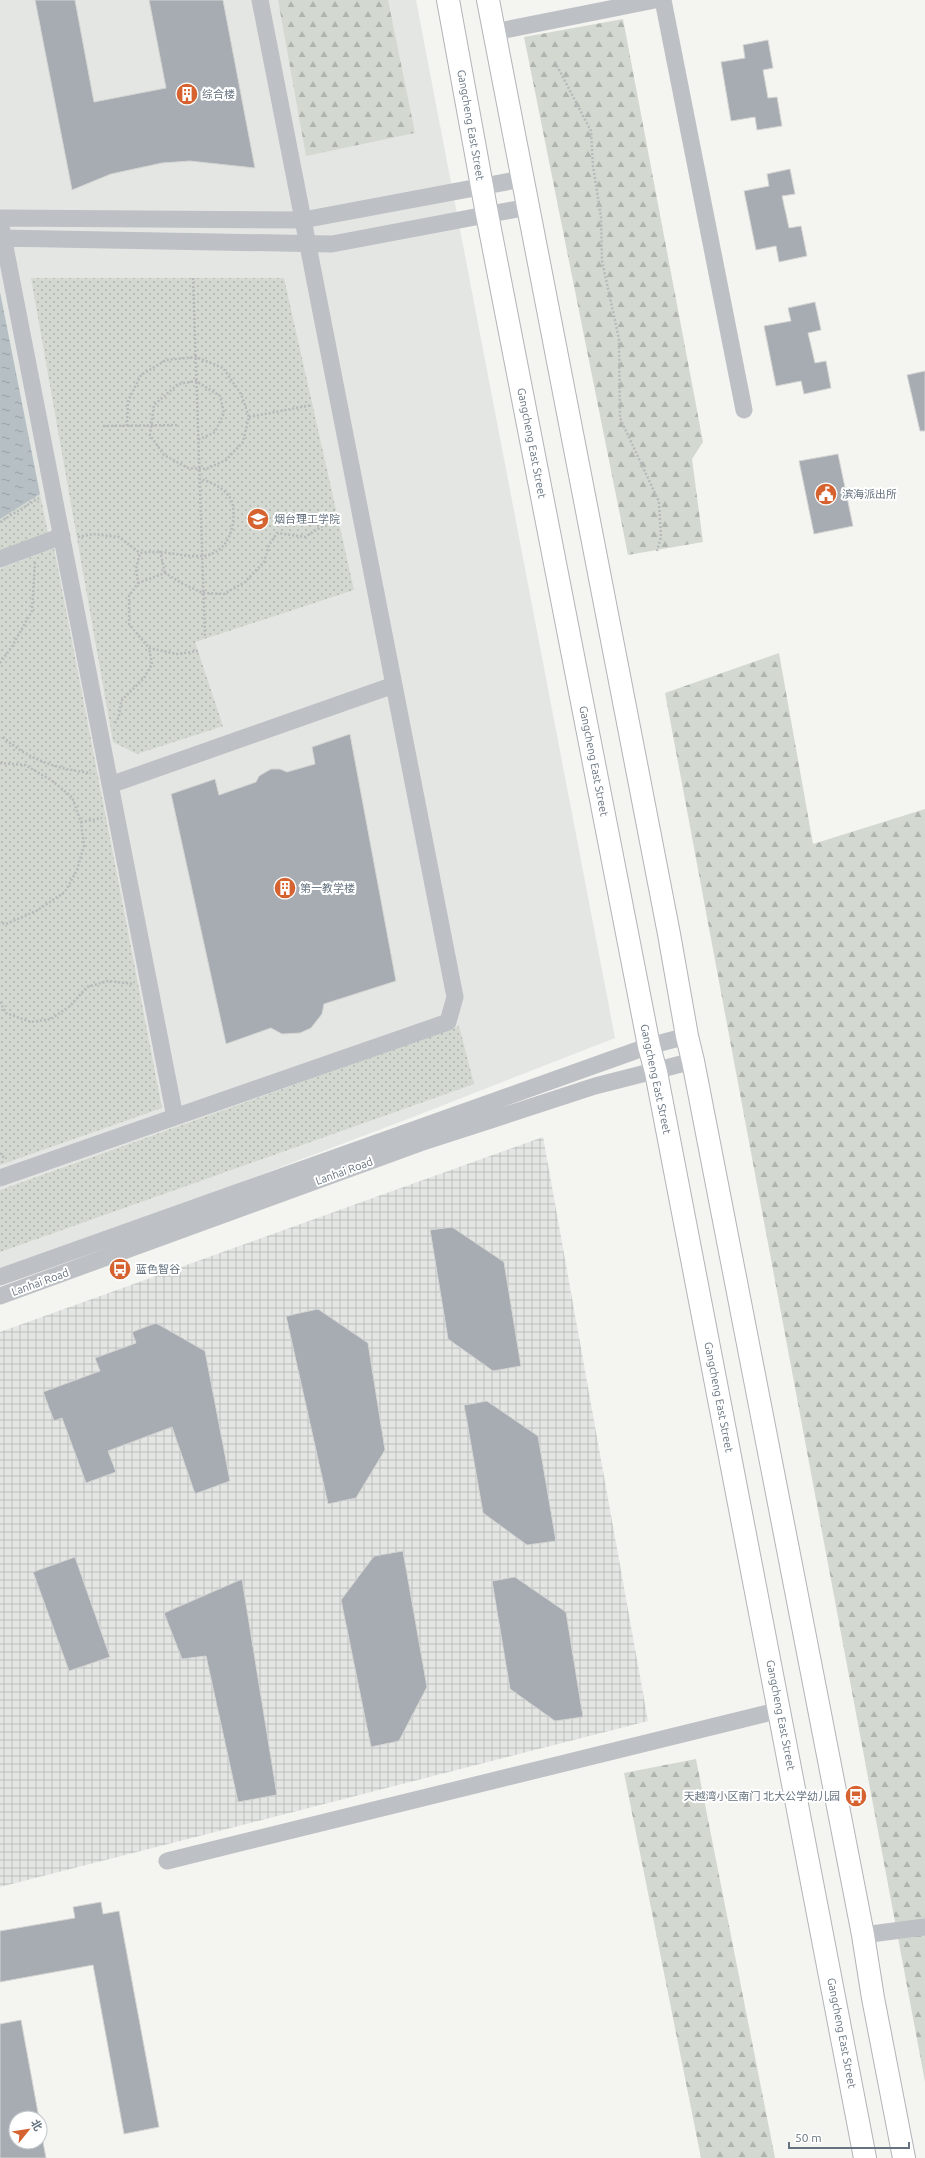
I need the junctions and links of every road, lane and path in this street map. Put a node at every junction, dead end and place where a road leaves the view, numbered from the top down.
1 (260, 0) edge
2 (448, 0) edge
3 (488, 0) edge
4 (655, 0) edge
5 (664, 0) edge
6 (494, 32) junction
7 (555, 62) dead end
8 (522, 179) junction
9 (482, 187) junction
10 (528, 207) junction
11 (487, 214) junction
12 (0, 218) edge
13 (303, 220) junction
14 (0, 221) edge
15 (2, 238) edge
16 (308, 244) junction
17 (193, 278) dead end
18 (196, 357) junction
19 (196, 381) junction
20 (312, 405) dead end
21 (744, 410) dead end
22 (249, 418) junction
23 (178, 425) dead end
24 (103, 426) dead end
25 (127, 426) junction
26 (198, 440) junction
27 (200, 479) junction
28 (41, 497) dead end
29 (337, 517) dead end
30 (0, 522) edge
31 (69, 537) junction
32 (160, 551) junction
33 (657, 551) dead end
34 (140, 553) junction
35 (35, 556) dead end
36 (202, 556) junction
37 (0, 559) edge
38 (165, 573) junction
39 (138, 583) junction
40 (203, 593) junction
41 (205, 638) dead end
42 (149, 648) junction
43 (198, 651) dead end
44 (0, 663) edge
45 (394, 685) junction
46 (111, 728) dead end
47 (3, 737) dead end
48 (0, 763) edge
49 (104, 779) junction
50 (106, 818) dead end
51 (81, 822) junction
52 (0, 923) edge
53 (138, 985) dead end
54 (0, 1002) edge
55 (687, 1036) junction
56 (649, 1046) junction
57 (693, 1061) junction
58 (656, 1072) junction
59 (175, 1117) junction
60 (0, 1178) edge
61 (0, 1277) edge
62 (0, 1296) edge
63 (780, 1710) junction
64 (167, 1861) dead end
65 (925, 1927) edge
66 (863, 1935) junction
67 (865, 2158) edge
68 (904, 2158) edge

1 - 13 street
2 - 9 main road, Gangcheng East Street
3 - 6 main road
4 - 6 street
5 - 21 street
6 - 8 main road
7 - 33 path
8 - 9 street
8 - 10 main road
9 - 11 main road, Gangcheng East Street
9 - 13 street
10 - 11 street
10 - 55 main road
11 - 16 street
11 - 56 main road, Gangcheng East Street
12 - 13 street
13 - 16 street
14 - 15 street
15 - 16 street
15 - 31 street
16 - 45 street
17 - 18 path
18 - 19 path
18 - 22 path
18 - 25 path
19 - 22 path
19 - 26 path
19 - 26 path
20 - 22 path
23 - 25 path
24 - 25 path
26 - 27 path
27 - 36 path
27 - 36 path
28 - 30 path
29 - 40 path
31 - 34 path
31 - 37 street
31 - 49 street
32 - 34 path
32 - 36 path
32 - 38 path
34 - 39 path
35 - 44 path
36 - 40 path
38 - 39 path
38 - 40 path
39 - 42 path
40 - 41 path
42 - 43 path
42 - 46 path
45 - 49 street
45 - 59 street
47 - 49 path
48 - 51 path
49 - 59 street
50 - 51 path
51 - 52 path
53 - 54 path
55 - 56 street, Lanhai Road
55 - 57 main road
56 - 58 main road, Gangcheng East Street
56 - 61 street, Lanhai Road
57 - 58 street, Lanhai Road
57 - 66 main road
58 - 62 street, Lanhai Road
58 - 63 main road, Gangcheng East Street
59 - 60 street
63 - 64 street
63 - 67 main road, Gangcheng East Street
65 - 66 street
66 - 68 main road

